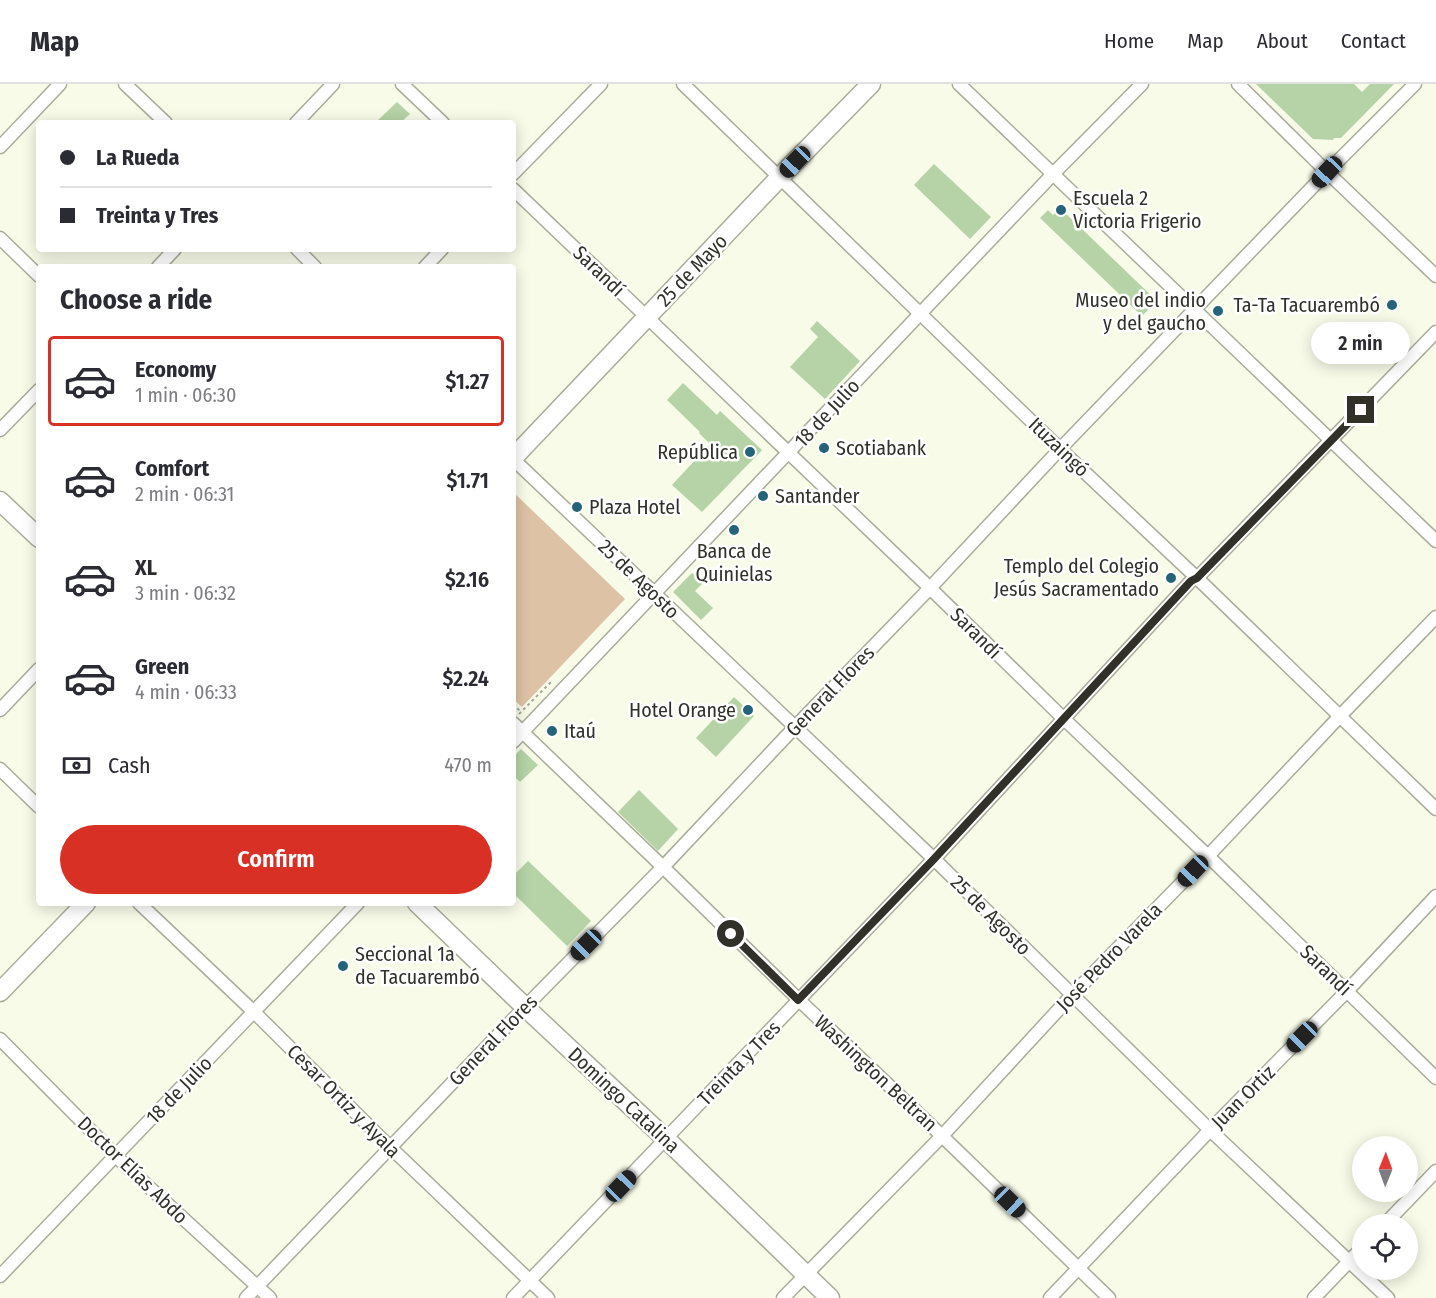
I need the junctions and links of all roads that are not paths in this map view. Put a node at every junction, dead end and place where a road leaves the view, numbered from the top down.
1 (60, 84) edge
2 (125, 84) edge
3 (333, 84) edge
4 (402, 84) edge
5 (602, 84) edge
6 (683, 84) edge
7 (872, 84) edge
8 (959, 84) edge
9 (1142, 84) edge
10 (1238, 84) edge
11 (1415, 84) edge
12 (163, 120) edge
13 (299, 120) edge
14 (440, 120) edge
15 (0, 147) edge
16 (516, 171) edge
17 (1327, 172) junction
18 (1053, 174) junction
19 (780, 177) junction
20 (516, 192) edge
21 (0, 238) edge
22 (172, 252) edge
23 (300, 252) edge
24 (439, 252) edge
25 (161, 264) edge
26 (312, 264) edge
27 (429, 264) edge
28 (36, 273) edge
29 (1436, 276) edge
30 (1196, 309) junction
31 (921, 314) junction
32 (647, 317) junction
33 (1436, 332) edge
34 (36, 393) edge
35 (0, 430) edge
36 (1331, 441) junction
37 (1060, 449) junction
38 (789, 453) junction
39 (516, 455) edge
40 (516, 461) edge
41 (0, 501) edge
42 (36, 535) edge
43 (1436, 541) edge
44 (1197, 578) junction
45 (930, 588) junction
46 (654, 593) junction
47 (1436, 617) edge
48 (36, 672) edge
49 (0, 710) edge
50 (1340, 716) junction
51 (1063, 718) junction
52 (795, 727) junction
53 (516, 732) edge
54 (0, 769) edge
55 (36, 804) edge
56 (1436, 809) edge
57 (1208, 856) junction
58 (934, 859) junction
59 (663, 867) junction
60 (1436, 896) edge
61 (83, 906) edge
62 (142, 906) edge
63 (355, 906) edge
64 (420, 906) edge
65 (1347, 991) junction
66 (0, 992) edge
67 (1072, 995) junction
68 (798, 1000) junction
69 (525, 1007) junction
70 (254, 1012) junction
71 (0, 1039) edge
72 (1436, 1078) edge
73 (1210, 1130) junction
74 (942, 1136) junction
75 (666, 1139) junction
76 (391, 1148) junction
77 (115, 1156) junction
78 (1436, 1171) edge
79 (1395, 1214) edge
80 (1350, 1261) junction
81 (1078, 1268) junction
82 (806, 1275) junction
83 (0, 1276) edge
84 (530, 1280) junction
85 (258, 1286) junction
86 (246, 1298) edge
87 (270, 1298) edge
88 (513, 1298) edge
89 (548, 1298) edge
90 (783, 1298) edge
91 (830, 1298) edge
92 (1050, 1298) edge
93 (1109, 1298) edge
94 (1314, 1298) edge
95 (1388, 1298) edge

1 - 15 street
2 - 12 street
3 - 13 street
4 - 14 street
5 - 16 street
6 - 19 street, Ituzaingó
7 - 19 street, 25 de Mayo
8 - 18 street
9 - 18 street, 18 de Julio
10 - 17 street
11 - 17 street, General Flores
17 - 29 street
17 - 30 street, General Flores
18 - 30 street
18 - 31 street, 18 de Julio
19 - 31 street, Ituzaingó
19 - 32 street, 25 de Mayo
20 - 32 street, Sarandí
21 - 28 street
22 - 25 street
23 - 26 street
24 - 27 street
30 - 36 street
30 - 37 street, General Flores
31 - 37 street, Ituzaingó
31 - 38 street, 18 de Julio
32 - 38 street, Sarandí
32 - 39 street, 25 de Mayo
33 - 36 street, Treinta y Tres
34 - 35 street
36 - 43 street
36 - 44 street, Treinta y Tres
37 - 44 street, Ituzaingó
37 - 45 street, General Flores
38 - 45 street, Sarandí
38 - 46 street, 18 de Julio
40 - 46 street, 25 de Agosto
41 - 42 street
44 - 50 street, Ituzaingó
44 - 51 street, Treinta y Tres
45 - 51 street, Sarandí
45 - 52 street, General Flores
46 - 52 street, 25 de Agosto
46 - 53 street, 18 de Julio
47 - 50 street, José Pedro Varela
48 - 49 street
50 - 56 street, Ituzaingó
50 - 57 street, José Pedro Varela
51 - 57 street, Sarandí
51 - 58 street, Treinta y Tres
52 - 58 street, 25 de Agosto
52 - 59 street, General Flores
53 - 59 street, Washington Beltran
54 - 55 street
57 - 65 street, Sarandí
57 - 67 street, José Pedro Varela
58 - 67 street, 25 de Agosto
58 - 68 street, Treinta y Tres
59 - 68 street, Washington Beltran
59 - 69 street, General Flores
60 - 65 street, Juan Ortiz
61 - 66 street
62 - 70 street, Cesar Ortiz y Ayala
63 - 70 street, 18 de Julio
64 - 69 street, Domingo Catalina
65 - 72 street, Sarandí
65 - 73 street, Juan Ortiz
67 - 73 street, 25 de Agosto
67 - 74 street, José Pedro Varela
68 - 74 street, Washington Beltran
68 - 75 street, Treinta y Tres
69 - 75 street, Domingo Catalina
69 - 76 street, General Flores
70 - 76 street, Cesar Ortiz y Ayala
70 - 77 street, 18 de Julio
71 - 77 street, Doctor Elías Abdo
73 - 80 street, 25 de Agosto
73 - 81 street, Juan Ortiz
74 - 81 street, Washington Beltran
74 - 82 street, José Pedro Varela
75 - 82 street, Domingo Catalina
75 - 84 street, Treinta y Tres
76 - 84 street, Cesar Ortiz y Ayala
76 - 85 street, General Flores
77 - 83 street, 18 de Julio
77 - 85 street, Doctor Elías Abdo
78 - 79 street
80 - 94 street
80 - 95 street, 25 de Agosto
81 - 92 street, Juan Ortiz
81 - 93 street, Washington Beltran
82 - 90 street, José Pedro Varela
82 - 91 street, Domingo Catalina
84 - 88 street, Treinta y Tres
84 - 89 street, Cesar Ortiz y Ayala
85 - 86 street, General Flores
85 - 87 street, Doctor Elías Abdo

